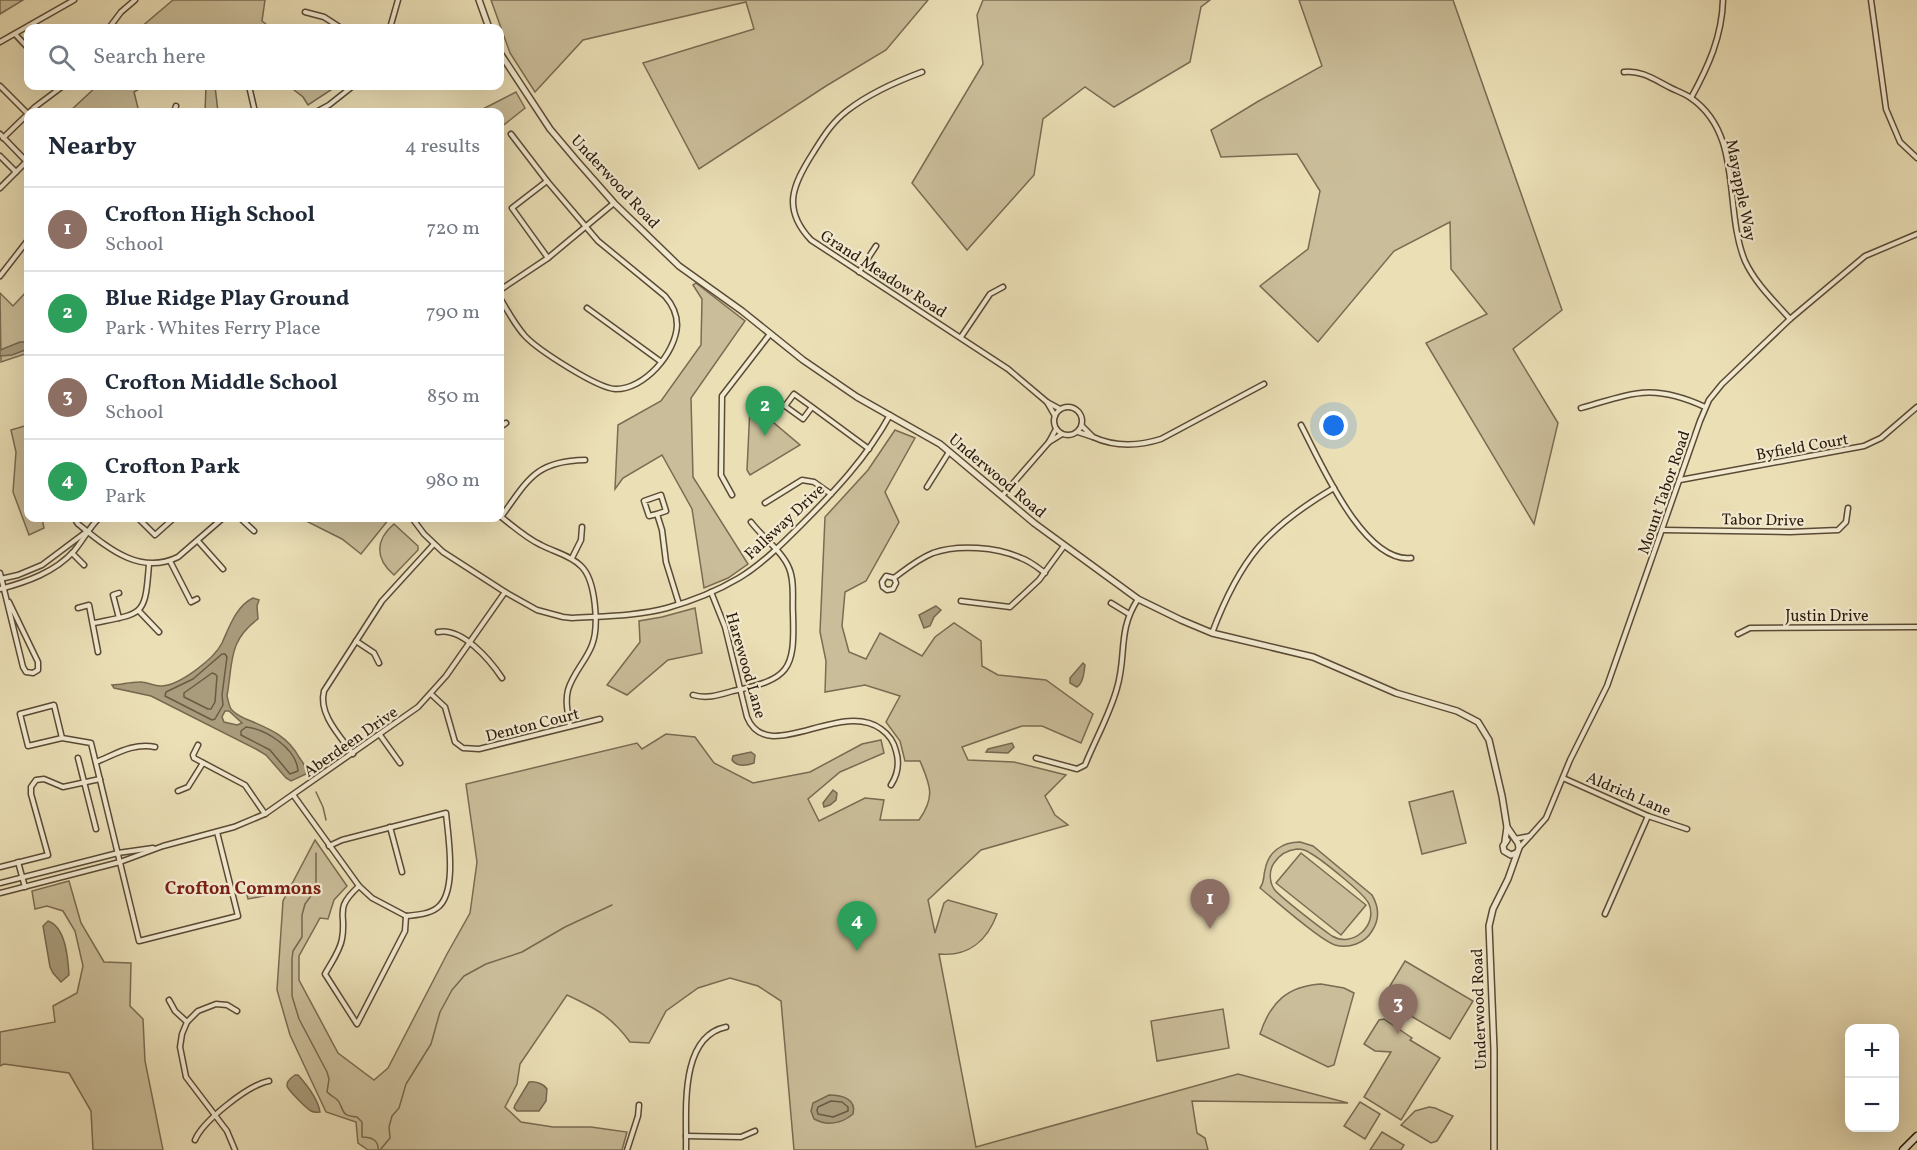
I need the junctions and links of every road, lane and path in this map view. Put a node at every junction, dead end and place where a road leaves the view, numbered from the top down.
1 (74, 0) edge
2 (135, 0) edge
3 (398, 0) edge
4 (479, 0) edge
5 (1723, 0) edge
6 (1871, 0) edge
7 (305, 12) dead end
8 (32, 24) edge
9 (112, 24) edge
10 (335, 24) edge
11 (391, 24) edge
12 (488, 24) edge
13 (24, 29) edge
14 (15, 34) junction
15 (0, 42) edge
16 (24, 44) edge
17 (504, 59) edge
18 (922, 72) dead end
19 (1624, 72) dead end
20 (0, 86) edge
21 (58, 90) edge
22 (250, 90) edge
23 (348, 90) edge
24 (1691, 98) junction
25 (34, 108) edge
26 (254, 108) edge
27 (323, 108) edge
28 (24, 110) edge
29 (24, 116) edge
30 (511, 134) dead end
31 (2, 136) edge
32 (0, 156) edge
33 (24, 158) edge
34 (1917, 158) edge
35 (24, 165) edge
36 (16, 172) junction
37 (547, 182) junction
38 (0, 188) edge
39 (614, 203) junction
40 (585, 226) junction
41 (1917, 234) edge
42 (24, 245) edge
43 (876, 246) dead end
44 (548, 258) junction
45 (859, 272) junction
46 (0, 276) edge
47 (504, 287) edge
48 (1003, 287) dead end
49 (504, 304) edge
50 (587, 308) dead end
51 (1790, 319) junction
52 (770, 334) junction
53 (961, 337) junction
54 (660, 361) junction
55 (1264, 384) dead end
56 (1047, 402) junction
57 (812, 407) junction
58 (1917, 407) edge
59 (1581, 408) dead end
60 (1705, 408) junction
61 (1060, 409) junction
62 (890, 415) junction
63 (1055, 416) junction
64 (1301, 425) dead end
65 (1082, 426) junction
66 (1056, 429) junction
67 (1077, 432) junction
68 (1062, 434) junction
69 (1093, 437) junction
70 (1049, 442) junction
71 (869, 449) junction
72 (950, 452) junction
73 (585, 460) dead end
74 (1680, 480) junction
75 (927, 487) dead end
76 (1334, 488) junction
77 (732, 495) dead end
78 (831, 495) junction
79 (1002, 496) junction
80 (765, 503) dead end
81 (1848, 508) dead end
82 (504, 511) edge
83 (657, 514) junction
84 (504, 519) edge
85 (77, 522) edge
86 (95, 522) edge
87 (142, 522) edge
88 (170, 522) edge
89 (219, 522) edge
90 (244, 522) edge
91 (415, 522) edge
92 (752, 522) dead end
93 (582, 527) dead end
94 (1663, 530) junction
95 (86, 531) junction
96 (254, 531) dead end
97 (198, 541) junction
98 (434, 544) junction
99 (1064, 546) junction
100 (776, 550) junction
101 (72, 553) junction
102 (572, 558) junction
103 (1411, 558) dead end
104 (170, 561) junction
105 (149, 564) junction
106 (84, 565) dead end
107 (223, 569) dead end
108 (0, 573) edge
109 (1045, 573) junction
110 (894, 578) dead end
111 (1, 579) edge
112 (2, 589) edge
113 (505, 592) junction
114 (711, 592) junction
115 (119, 593) dead end
116 (197, 599) dead end
117 (1138, 599) junction
118 (960, 601) dead end
119 (9, 602) junction
120 (1111, 603) dead end
121 (679, 604) junction
122 (78, 608) dead end
123 (139, 611) junction
124 (1129, 614) junction
125 (595, 616) junction
126 (119, 618) junction
127 (94, 624) junction
128 (1917, 627) edge
129 (159, 632) dead end
130 (438, 632) dead end
131 (1212, 633) junction
132 (1738, 634) dead end
133 (356, 641) junction
134 (469, 644) junction
135 (99, 652) dead end
136 (379, 663) dead end
137 (502, 678) dead end
138 (740, 690) junction
139 (431, 694) junction
140 (693, 695) dead end
141 (600, 719) dead end
142 (570, 726) junction
143 (380, 735) junction
144 (62, 738) junction
145 (198, 745) dead end
146 (155, 747) dead end
147 (353, 754) junction
148 (78, 758) dead end
149 (1036, 758) dead end
150 (96, 762) junction
151 (203, 763) junction
152 (400, 764) dead end
153 (1563, 778) junction
154 (100, 779) junction
155 (84, 783) junction
156 (891, 785) dead end
157 (178, 791) dead end
158 (294, 796) junction
159 (265, 814) junction
160 (1648, 816) junction
161 (390, 827) junction
162 (1507, 827) junction
163 (96, 829) dead end
164 (1687, 829) dead end
165 (217, 832) junction
166 (1530, 836) junction
167 (1514, 839) junction
168 (1505, 841) junction
169 (163, 846) junction
170 (329, 846) junction
171 (1518, 850) junction
172 (118, 853) junction
173 (1506, 853) junction
174 (18, 862) junction
175 (120, 862) junction
176 (0, 867) edge
177 (1511, 870) junction
178 (402, 872) dead end
179 (22, 877) junction
180 (0, 883) edge
181 (358, 886) junction
182 (25, 887) junction
183 (0, 893) edge
184 (1605, 914) dead end
185 (406, 916) junction
186 (169, 1000) dead end
187 (237, 1011) dead end
188 (187, 1022) junction
189 (726, 1027) dead end
190 (269, 1081) dead end
191 (639, 1105) dead end
192 (215, 1116) junction
193 (755, 1131) dead end
194 (686, 1136) junction
195 (1917, 1136) edge
196 (195, 1140) dead end
197 (236, 1150) edge
198 (627, 1150) edge
199 (686, 1150) edge
200 (1494, 1150) edge
201 (1903, 1150) edge

1 - 8 street
2 - 9 street
3 - 11 street
4 - 12 street
5 - 24 street
6 - 34 street
7 - 10 street
13 - 14 street
14 - 15 street
14 - 16 street
17 - 39 street, Underwood Road
18 - 45 street, Grand Meadow Road
19 - 24 street, Mayapple Way
20 - 28 street
21 - 25 street
22 - 26 street
23 - 27 street
24 - 51 street, Mayapple Way
29 - 31 street
30 - 37 street
31 - 33 street
32 - 36 street
35 - 36 street
36 - 38 street
37 - 40 street
37 - 44 street
39 - 40 street
39 - 52 street, Underwood Road
40 - 44 street
40 - 54 street
41 - 51 street, Mount Tabor Road
42 - 46 street
43 - 45 street
44 - 47 street
45 - 53 street, Grand Meadow Road
48 - 53 street
49 - 54 street
50 - 54 street
51 - 60 street, Mount Tabor Road
52 - 62 street, Underwood Road
52 - 77 street
53 - 56 street, Grand Meadow Road
55 - 69 street
56 - 61 street, Grand Meadow Road
56 - 63 street, Grand Meadow Road
57 - 57 street
57 - 71 street
58 - 74 street, Byfield Court
59 - 60 street
60 - 74 street, Mount Tabor Road
61 - 63 street
61 - 65 street
62 - 71 street, Fallsway Drive
62 - 72 street, Underwood Road
63 - 66 street
64 - 76 street
65 - 67 street
65 - 69 street
66 - 68 street
66 - 70 street
67 - 68 street
67 - 69 street
68 - 70 street
70 - 79 street
71 - 78 street, Fallsway Drive
72 - 75 street
72 - 79 street, Underwood Road
73 - 82 street
74 - 94 street, Mount Tabor Road
76 - 103 street
76 - 131 street
78 - 80 street
78 - 100 street, Fallsway Drive
79 - 99 street, Underwood Road
81 - 94 street, Tabor Drive
83 - 83 street
83 - 121 street
84 - 102 street
85 - 95 street
86 - 95 street
87 - 88 street
89 - 97 street
90 - 96 street
91 - 98 street, Fallsway Drive
92 - 100 street
93 - 102 street
94 - 153 street, Mount Tabor Road
95 - 101 street
95 - 105 street
95 - 111 street
97 - 104 street
97 - 107 street
98 - 113 street, Fallsway Drive
98 - 133 street
99 - 109 street
99 - 117 street, Underwood Road
100 - 114 street, Fallsway Drive
100 - 138 street
101 - 106 street
101 - 112 street
102 - 125 street
104 - 105 street
104 - 116 street
105 - 123 street
108 - 111 street
109 - 110 street
109 - 118 street
111 - 112 street
112 - 119 street
113 - 125 street, Fallsway Drive
113 - 134 street, Aberdeen Drive
114 - 121 street, Fallsway Drive
114 - 138 street, Harewood Lane
115 - 126 street
117 - 124 street
117 - 131 street, Underwood Road
119 - 119 street
120 - 124 street
121 - 125 street, Fallsway Drive
122 - 127 street
123 - 126 street
123 - 129 street
124 - 149 street
125 - 142 street
126 - 127 street
127 - 135 street
128 - 132 street, Justin Drive
130 - 134 street
131 - 162 street, Underwood Road
133 - 136 street
133 - 147 street
134 - 137 street
134 - 139 street, Aberdeen Drive
138 - 140 street
138 - 156 street, Harewood Lane
139 - 142 street, Denton Court
139 - 143 street, Aberdeen Drive
141 - 142 street, Denton Court
143 - 147 street, Aberdeen Drive
143 - 152 street
144 - 144 street
144 - 150 street
145 - 151 street
146 - 150 street
147 - 158 street, Aberdeen Drive
148 - 155 street
150 - 154 street
151 - 157 street
151 - 159 street
153 - 160 street, Aldrich Lane
153 - 166 street, Mount Tabor Road
154 - 155 street
154 - 172 street
155 - 163 street
155 - 174 street
158 - 159 street, Aberdeen Drive
158 - 170 street
159 - 165 street, Aberdeen Drive
160 - 164 street, Aldrich Lane
160 - 184 street
161 - 170 street
161 - 178 street
161 - 185 street
162 - 167 street, Underwood Road
162 - 168 street, Underwood Road
165 - 169 street, Aberdeen Drive
165 - 175 street
166 - 167 street
166 - 171 street, Mount Tabor Road
167 - 168 street
167 - 171 street
168 - 173 street
169 - 172 street, Aberdeen Drive
169 - 175 street, Aberdeen Drive
170 - 181 street
171 - 173 street
171 - 177 street, Underwood Road
172 - 175 street
172 - 179 street, Aberdeen Drive
173 - 177 street
174 - 176 street
174 - 179 street
175 - 182 street, Aberdeen Drive
177 - 200 street, Underwood Road
179 - 180 street, Aberdeen Drive
179 - 182 street
181 - 185 street
181 - 185 street
182 - 183 street, Aberdeen Drive
186 - 188 street
187 - 188 street
188 - 192 street
189 - 194 street
190 - 192 street
191 - 198 street
192 - 196 street
192 - 197 street
193 - 194 street
194 - 199 street
195 - 201 main road

